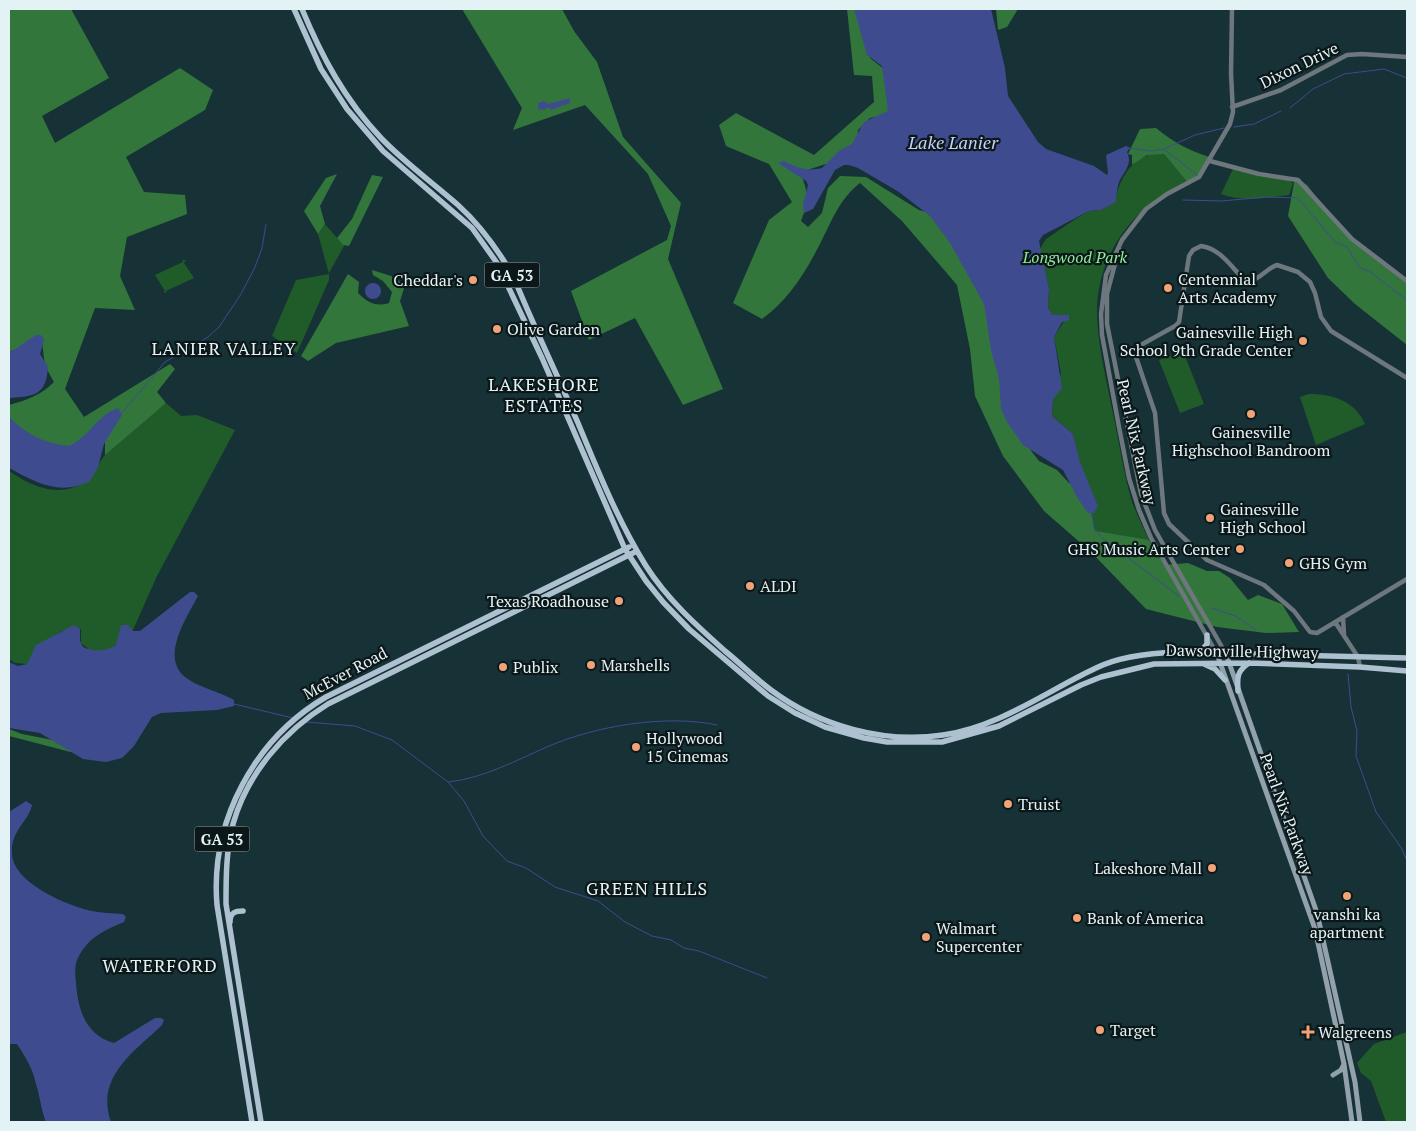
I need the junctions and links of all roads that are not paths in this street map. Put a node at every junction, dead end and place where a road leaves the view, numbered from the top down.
1 (294, 9) edge
2 (302, 9) edge
3 (1232, 9) edge
4 (1407, 58) edge
5 (1232, 107) junction
6 (1210, 161) junction
7 (1122, 240) junction
8 (1407, 281) edge
9 (1407, 378) edge
10 (573, 421) junction
11 (634, 544) junction
12 (625, 549) junction
13 (637, 552) junction
14 (629, 556) junction
15 (1407, 579) edge
16 (543, 589) junction
17 (506, 616) junction
18 (1343, 617) junction
19 (1335, 622) junction
20 (1207, 635) junction
21 (1344, 636) junction
22 (1199, 653) junction
23 (1217, 654) junction
24 (1226, 654) junction
25 (1358, 657) junction
26 (1407, 658) edge
27 (1199, 662) junction
28 (1220, 662) junction
29 (1229, 662) junction
30 (1249, 663) junction
31 (1360, 667) junction
32 (1407, 671) edge
33 (1225, 680) junction
34 (1238, 691) junction
35 (243, 911) dead end
36 (233, 951) junction
37 (1344, 1064) junction
38 (1333, 1075) dead end
39 (252, 1122) edge
40 (261, 1122) edge
41 (1352, 1122) edge
42 (1360, 1122) edge

1 - 10 main road, Dawsonville Highway / GA 53
2 - 10 main road, Dawsonville Highway / GA 53
3 - 5 street
4 - 5 street, Dixon Drive
5 - 6 street
6 - 7 street
6 - 8 street
7 - 20 street, Pearl Nix Parkway
7 - 24 street, Pearl Nix Parkway
9 - 19 street
10 - 11 main road, Dawsonville Highway / GA 53
10 - 12 main road, Dawsonville Highway / GA 53
11 - 12 main road, McEver Road
11 - 13 main road, Dawsonville Highway / GA 53
12 - 14 main road, Dawsonville Highway
12 - 16 main road, McEver Road / GA 53
13 - 14 main road, McEver Road / GA 53
13 - 22 main road, Dawsonville Highway
14 - 17 main road, McEver Road / GA 53
14 - 27 main road, Dawsonville Highway
15 - 18 street
16 - 17 main road
16 - 39 main road, McEver Road / GA 53
17 - 36 main road, McEver Road / GA 53
18 - 19 street
18 - 21 street
19 - 21 street
20 - 22 main road
20 - 23 street, Pearl Nix Parkway
21 - 25 street
22 - 23 main road, Dawsonville Highway
23 - 24 main road, Dawsonville Highway
23 - 28 main road, Pearl Nix Parkway
24 - 25 main road, Dawsonville Highway
24 - 29 main road, Pearl Nix Parkway
25 - 26 main road, Dawsonville Highway
25 - 31 street
27 - 28 main road, Dawsonville Highway
27 - 33 main road
28 - 29 main road, Dawsonville Highway
28 - 33 main road, Pearl Nix Parkway
29 - 30 main road, Dawsonville Highway
29 - 34 main road, Pearl Nix Parkway
30 - 31 main road, Dawsonville Highway
30 - 34 main road
31 - 32 main road, Dawsonville Highway
33 - 37 main road, Pearl Nix Parkway
34 - 42 main road, Pearl Nix Parkway
35 - 36 main road
36 - 40 main road, McEver Road / GA 53
37 - 38 main road
37 - 41 main road, Pearl Nix Parkway

